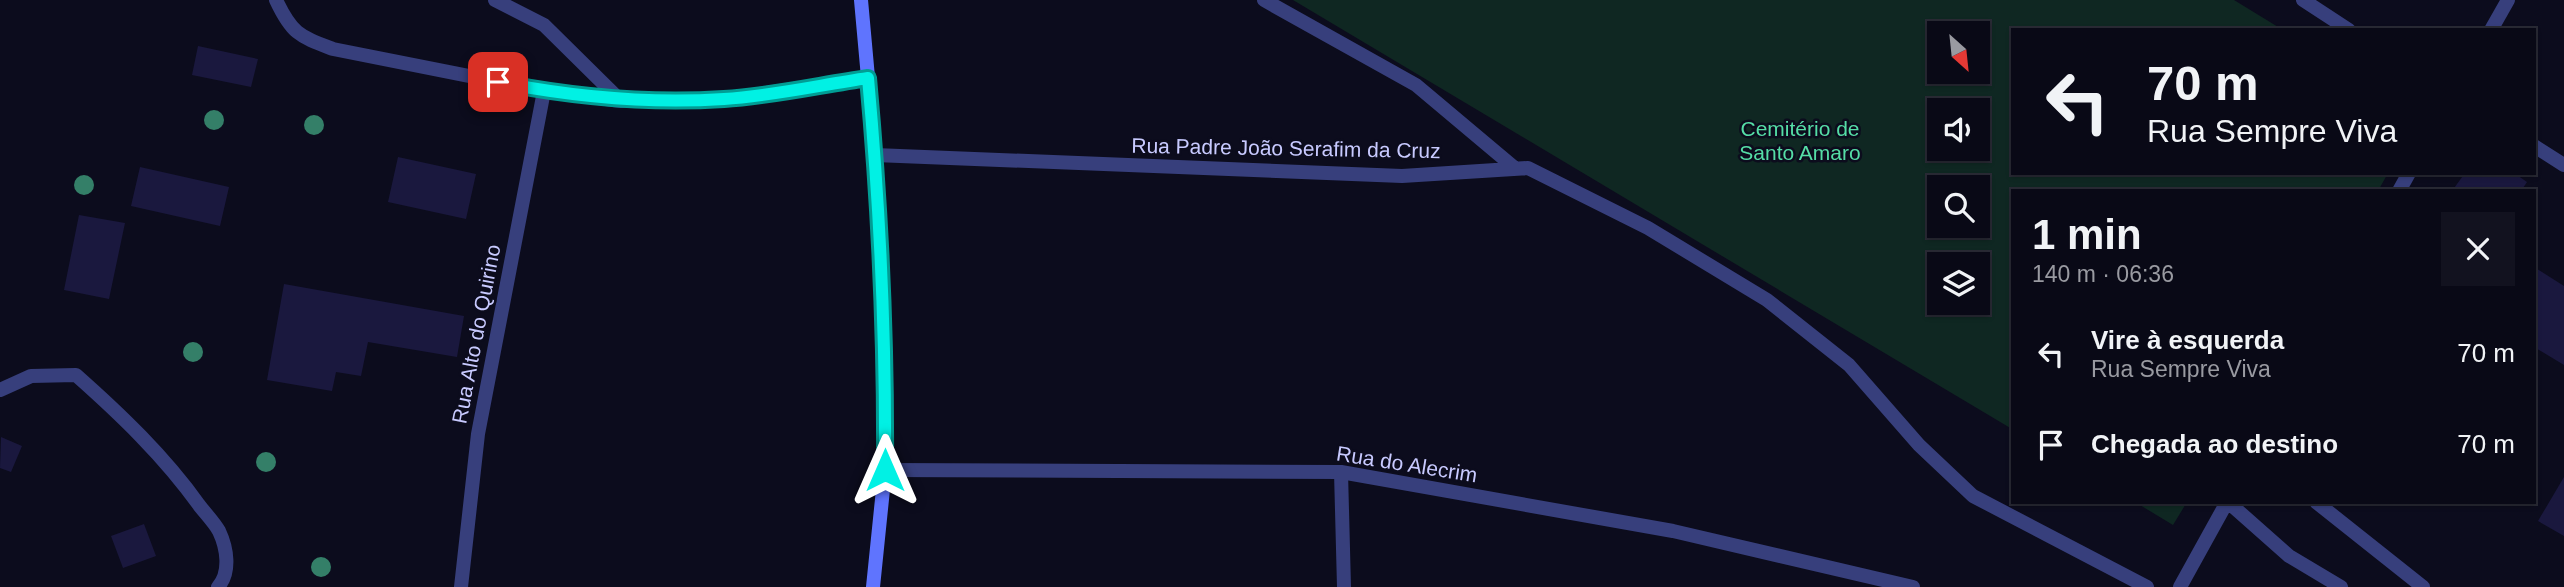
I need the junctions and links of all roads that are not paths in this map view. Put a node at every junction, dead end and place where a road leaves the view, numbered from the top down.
1 (276, 0) edge
2 (495, 0) edge
3 (861, 0) edge
4 (1264, 0) edge
5 (2303, 0) edge
6 (2508, 0) edge
7 (2346, 28) edge
8 (2492, 28) edge
9 (868, 78) junction
10 (544, 91) junction
11 (621, 101) junction
12 (2536, 147) edge
13 (875, 155) junction
14 (2564, 165) edge
15 (1517, 169) junction
16 (0, 390) edge
17 (885, 470) junction
18 (1341, 472) junction
19 (2226, 504) edge
20 (2229, 504) edge
21 (2319, 504) edge
22 (218, 587) edge
23 (461, 587) edge
24 (873, 587) edge
25 (1344, 587) edge
26 (1913, 587) edge
27 (2147, 587) edge
28 (2180, 587) edge
29 (2341, 587) edge
30 (2423, 587) edge

1 - 10 street
2 - 11 street
3 - 9 main road
4 - 15 street
5 - 7 street
6 - 8 street
9 - 11 street
9 - 13 main road
10 - 11 street
10 - 23 street, Rua Alto do Quirino
12 - 14 street
13 - 15 street, Rua Padre João Serafim da Cruz
13 - 17 main road
15 - 27 street, Rua Padre João Serafim da Cruz
16 - 22 street
17 - 18 street, Rua do Alecrim
17 - 24 main road
18 - 25 street
18 - 26 street, Rua do Alecrim
19 - 28 street
20 - 29 street
21 - 30 street

